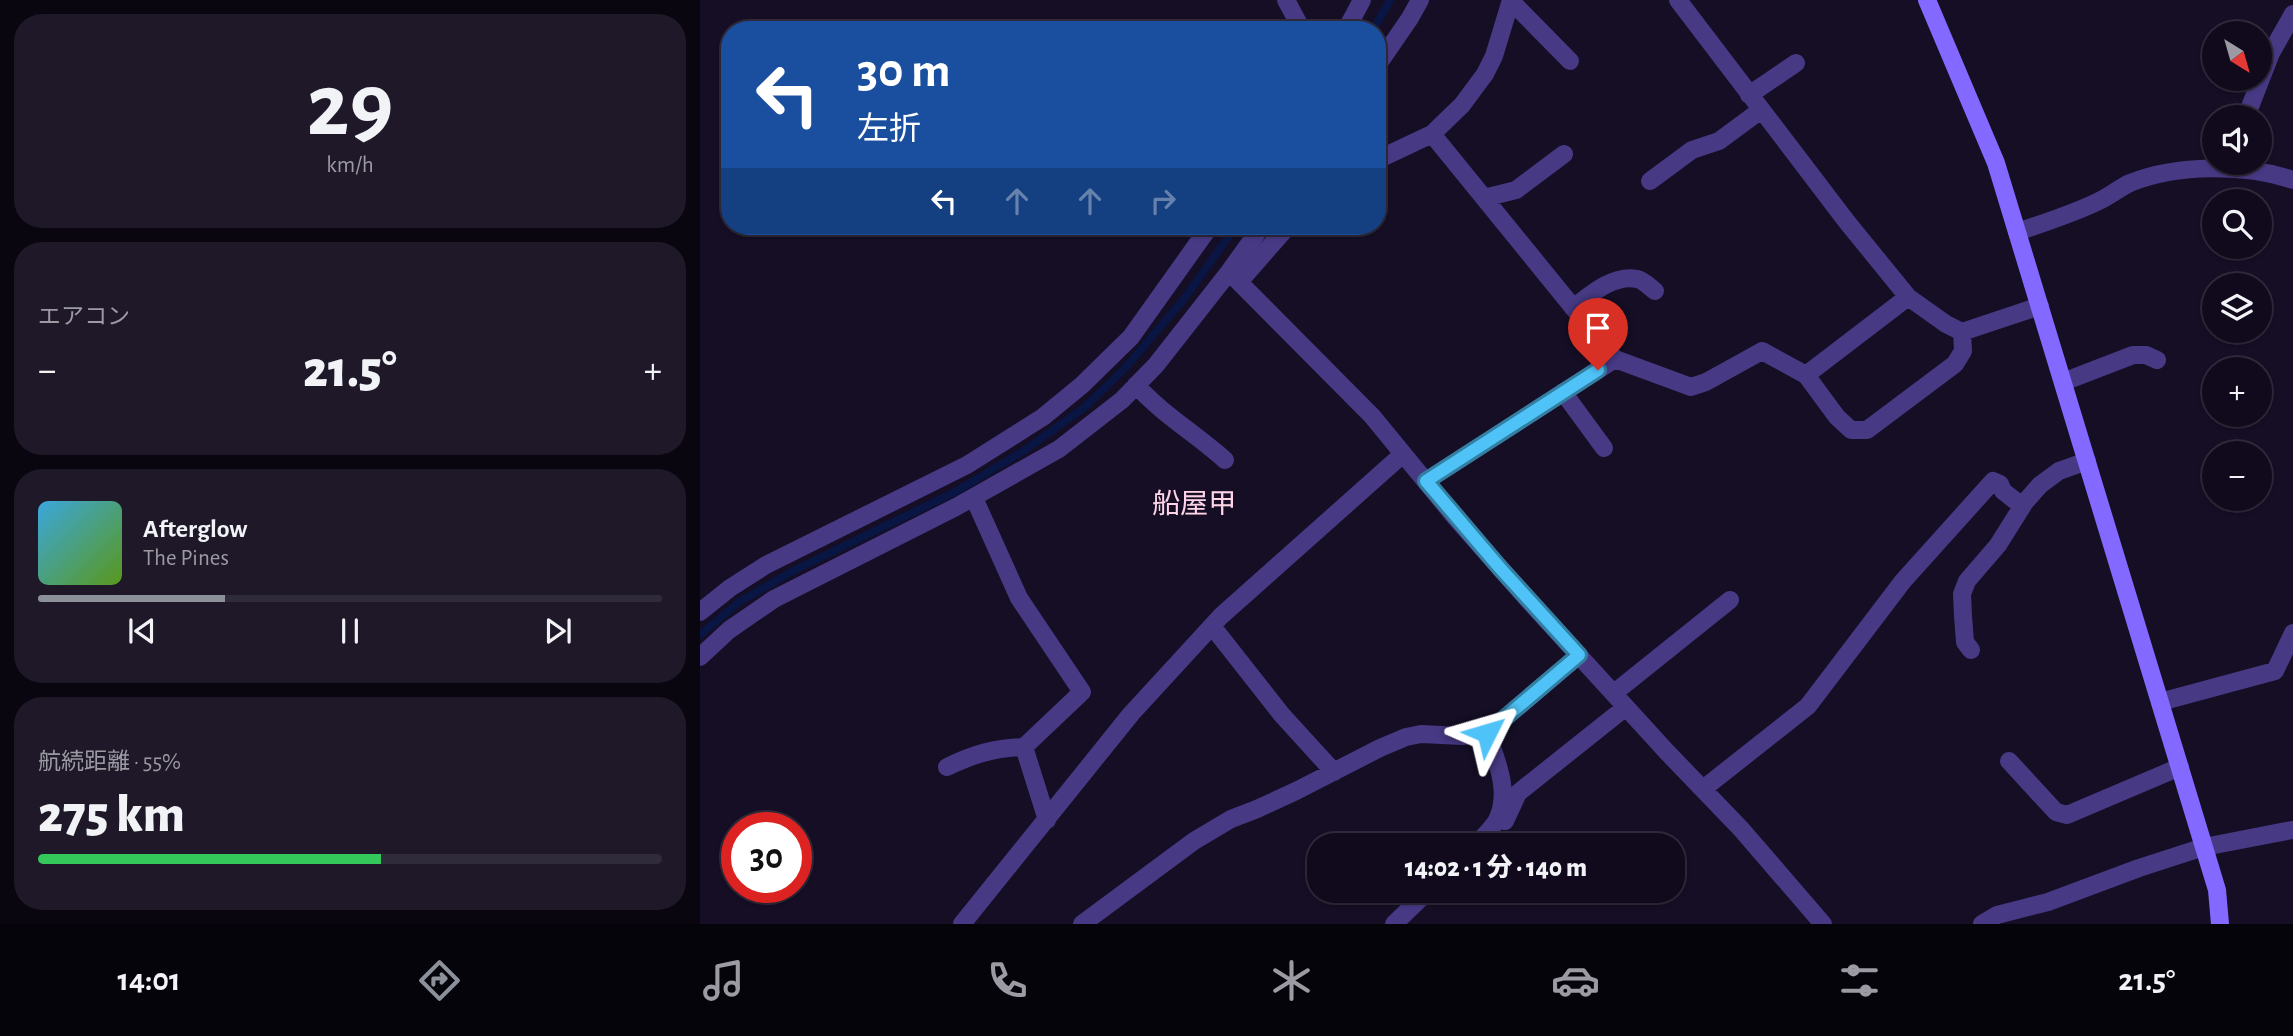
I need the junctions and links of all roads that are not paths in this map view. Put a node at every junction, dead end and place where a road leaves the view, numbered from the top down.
1 (1286, 0) edge
2 (1362, 0) edge
3 (1420, 0) edge
4 (1678, 0) edge
5 (1927, 0) edge
6 (1511, 1) edge
7 (2293, 14) edge
8 (1297, 21) edge
9 (1351, 21) edge
10 (1386, 52) edge
11 (1570, 61) dead end
12 (1796, 63) dead end
13 (1749, 95) junction
14 (2251, 105) edge
15 (1761, 110) junction
16 (1432, 134) junction
17 (1564, 154) dead end
18 (1386, 156) edge
19 (2202, 169) edge
20 (2272, 173) edge
21 (2293, 180) edge
22 (1650, 181) dead end
23 (1484, 198) junction
24 (2017, 232) junction
25 (1204, 235) edge
26 (1257, 235) edge
27 (1278, 235) edge
28 (1234, 277) junction
29 (1655, 291) dead end
30 (1908, 297) junction
31 (2040, 306) junction
32 (1573, 308) junction
33 (1962, 332) junction
34 (1615, 359) junction
35 (2157, 360) dead end
36 (1807, 375) junction
37 (2063, 382) junction
38 (1136, 385) junction
39 (1563, 392) junction
40 (1604, 448) dead end
41 (1403, 454) junction
42 (1224, 460) dead end
43 (2087, 461) junction
44 (1426, 481) junction
45 (974, 498) junction
46 (2022, 506) junction
47 (1730, 600) dead end
48 (700, 612) edge
49 (1212, 625) junction
50 (2293, 633) edge
51 (1971, 650) dead end
52 (1579, 655) junction
53 (700, 657) edge
54 (1614, 693) junction
55 (2160, 702) junction
56 (1626, 707) junction
57 (1487, 733) junction
58 (1024, 747) junction
59 (2009, 761) dead end
60 (947, 767) dead end
61 (2180, 767) junction
62 (1334, 772) junction
63 (1703, 789) junction
64 (1046, 820) junction
65 (2292, 830) edge
66 (1486, 833) edge
67 (1490, 833) edge
68 (2204, 846) junction
69 (1416, 903) edge
70 (962, 924) edge
71 (1082, 924) edge
72 (1394, 924) edge
73 (1823, 924) edge
74 (1982, 924) edge
75 (2220, 924) edge

1 - 8 street
2 - 9 street
3 - 10 street
4 - 13 street
5 - 24 street
6 - 11 street
6 - 16 street
7 - 14 street
12 - 13 street
13 - 15 street
15 - 22 street
15 - 30 street
16 - 18 street
16 - 23 street
17 - 23 street
19 - 24 street
20 - 21 street
23 - 32 street
24 - 31 street
25 - 48 street
26 - 28 street
27 - 28 street
28 - 38 street
28 - 41 street
29 - 32 street
30 - 33 street
30 - 36 street
31 - 33 street
31 - 37 street
32 - 34 street
33 - 36 street
34 - 36 street
34 - 39 street
35 - 37 street
37 - 43 street
38 - 42 street
38 - 45 street
39 - 40 street
39 - 44 street
41 - 44 street
41 - 49 street
43 - 46 street
43 - 55 street
44 - 52 street
45 - 53 street
45 - 58 street
46 - 51 street
46 - 63 street
47 - 54 street
49 - 62 street
49 - 64 street
50 - 55 street
52 - 54 street
52 - 57 street
54 - 56 street
55 - 61 street
56 - 63 street
56 - 67 street
57 - 62 street
57 - 66 street
58 - 60 street
58 - 64 street
59 - 61 street
61 - 68 street
62 - 71 street
63 - 73 street
64 - 70 street
65 - 68 street
68 - 74 street
68 - 75 street
69 - 72 street

